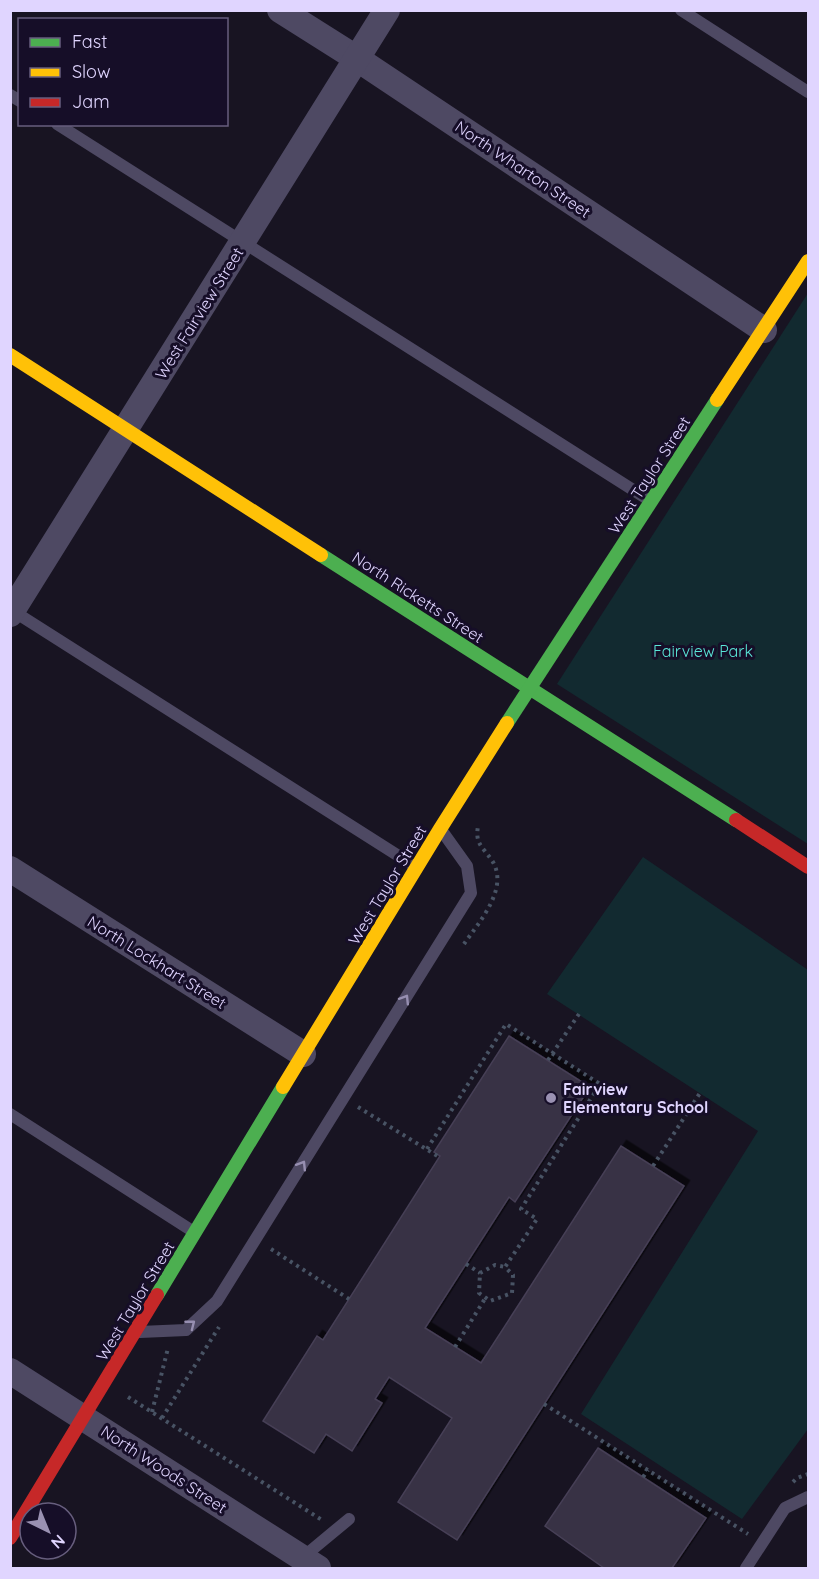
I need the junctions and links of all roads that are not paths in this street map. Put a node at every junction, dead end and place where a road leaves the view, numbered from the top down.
1 (280, 10) edge
2 (387, 10) edge
3 (681, 10) edge
4 (356, 58) junction
5 (808, 92) edge
6 (60, 126) edge
7 (243, 242) junction
8 (808, 261) edge
9 (764, 330) junction
10 (10, 355) edge
11 (127, 430) junction
12 (651, 501) junction
13 (11, 611) edge
14 (529, 688) junction
15 (440, 829) junction
16 (417, 867) junction
17 (808, 867) edge
18 (10, 869) edge
19 (303, 1054) junction
20 (10, 1114) edge
21 (195, 1233) junction
22 (135, 1332) junction
23 (10, 1371) edge
24 (85, 1418) junction
25 (808, 1497) edge
26 (349, 1519) dead end
27 (10, 1538) edge
28 (310, 1563) edge
29 (746, 1569) edge

1 - 4 street, North Wharton Street
2 - 4 street, West Fairview Street
3 - 5 lane
4 - 7 street, West Fairview Street
4 - 9 street, North Wharton Street
6 - 7 lane
7 - 11 street, West Fairview Street
7 - 12 lane
8 - 9 main road, West Taylor Street
9 - 12 main road, West Taylor Street
10 - 11 main road, North Ricketts Street
11 - 13 street, West Fairview Street
11 - 14 main road, North Ricketts Street
12 - 14 main road, West Taylor Street
13 - 16 lane
14 - 15 main road, West Taylor Street
14 - 17 main road, North Ricketts Street
15 - 16 main road, West Taylor Street
22 -> 15 lane
16 - 19 main road, West Taylor Street
18 - 19 street, North Lockhart Street
19 - 21 main road, West Taylor Street
20 - 21 lane
21 - 22 main road, West Taylor Street
22 - 24 main road, West Taylor Street
23 - 24 street, North Woods Street
24 - 27 main road, West Taylor Street
24 - 28 street, North Woods Street
25 - 29 lane
26 - 28 lane

